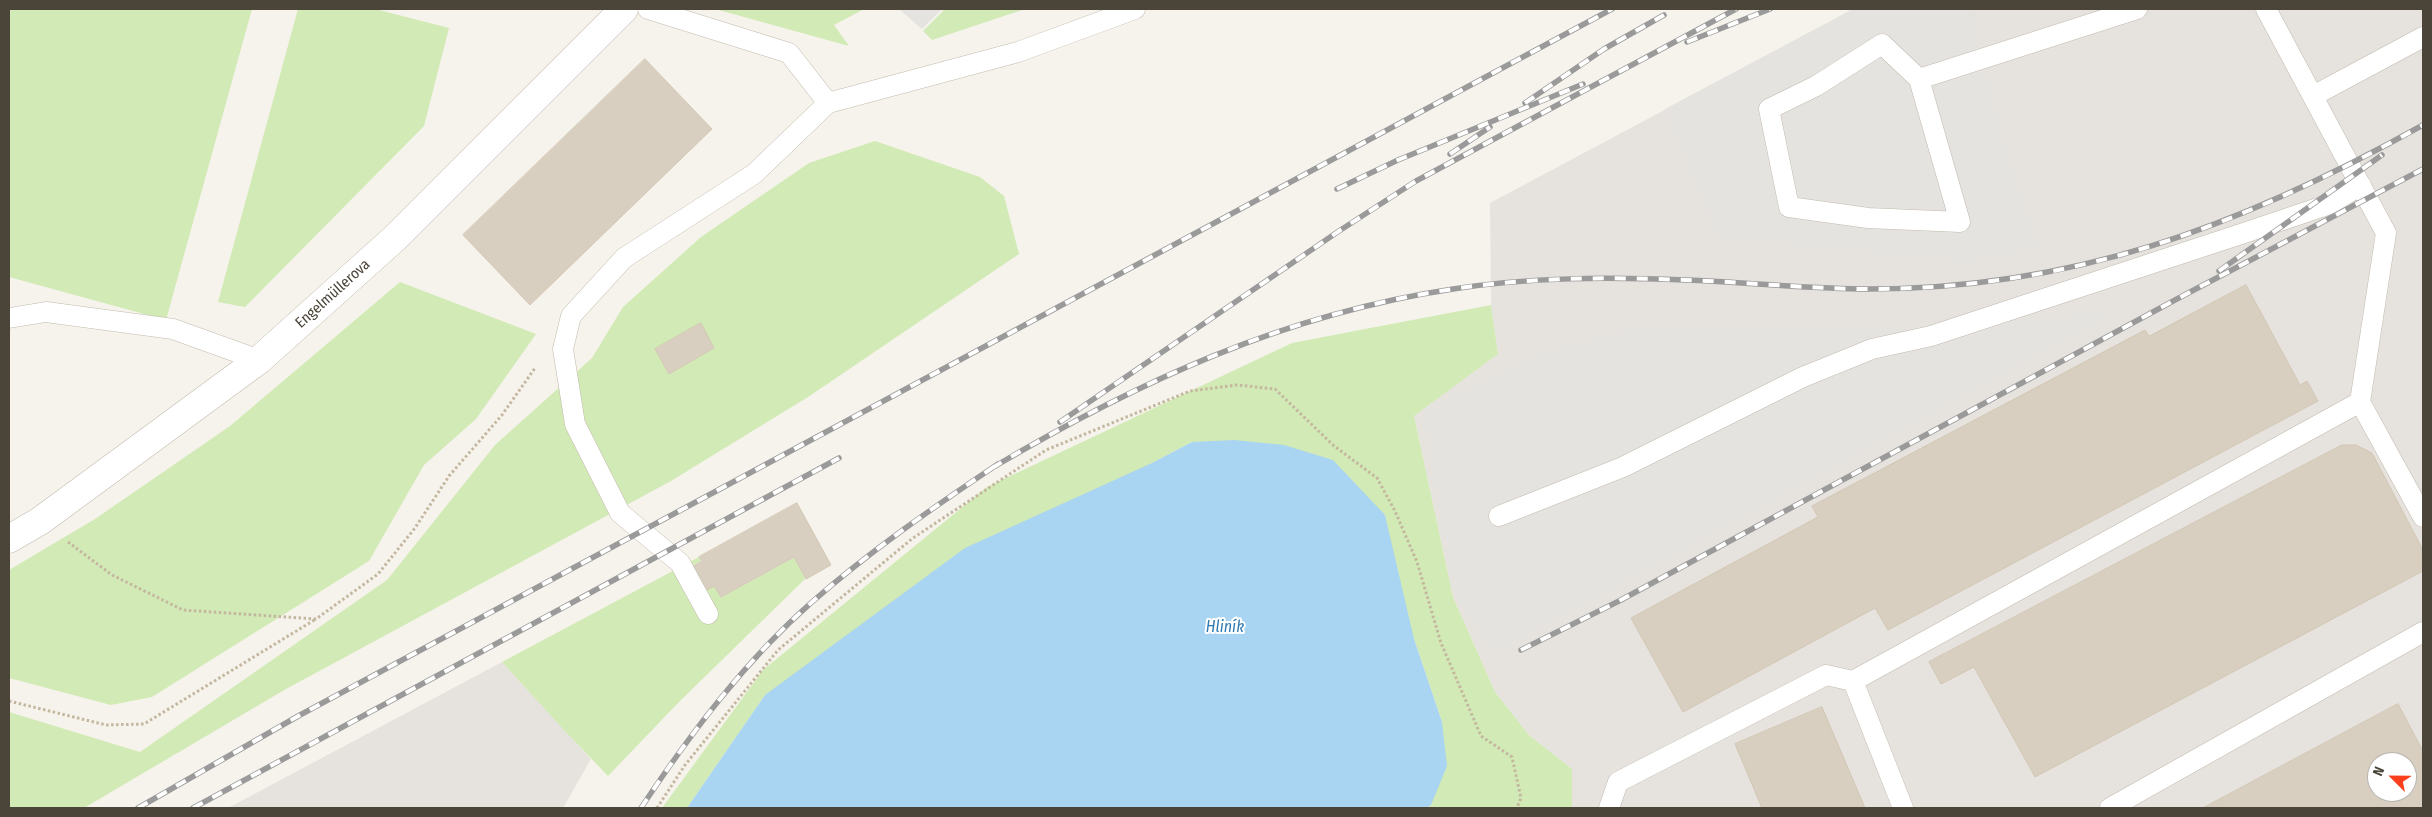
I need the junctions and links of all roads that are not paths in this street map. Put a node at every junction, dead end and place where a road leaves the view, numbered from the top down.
1 (624, 9) edge
2 (648, 9) edge
3 (1135, 9) edge
4 (2137, 9) edge
5 (2266, 9) edge
6 (2423, 37) edge
7 (1919, 79) junction
8 (2313, 96) junction
9 (828, 103) junction
10 (2361, 185) junction
11 (9, 318) edge
12 (259, 360) junction
13 (2360, 402) junction
14 (1499, 516) dead end
15 (2423, 517) edge
16 (9, 539) edge
17 (708, 614) dead end
18 (2423, 632) edge
19 (1854, 681) junction
20 (1609, 808) edge
21 (1903, 808) edge
22 (2110, 808) edge

1 - 12 street, Engelmüllerova
2 - 9 lane
3 - 9 lane
4 - 7 lane
5 - 8 lane
6 - 8 lane
7 - 7 lane
8 - 10 lane
9 - 17 lane
10 - 13 lane
10 - 14 lane
11 - 12 lane
12 - 16 street, Engelmüllerova
13 - 15 lane
13 - 19 lane
18 - 22 lane
19 - 20 lane
19 - 21 lane

